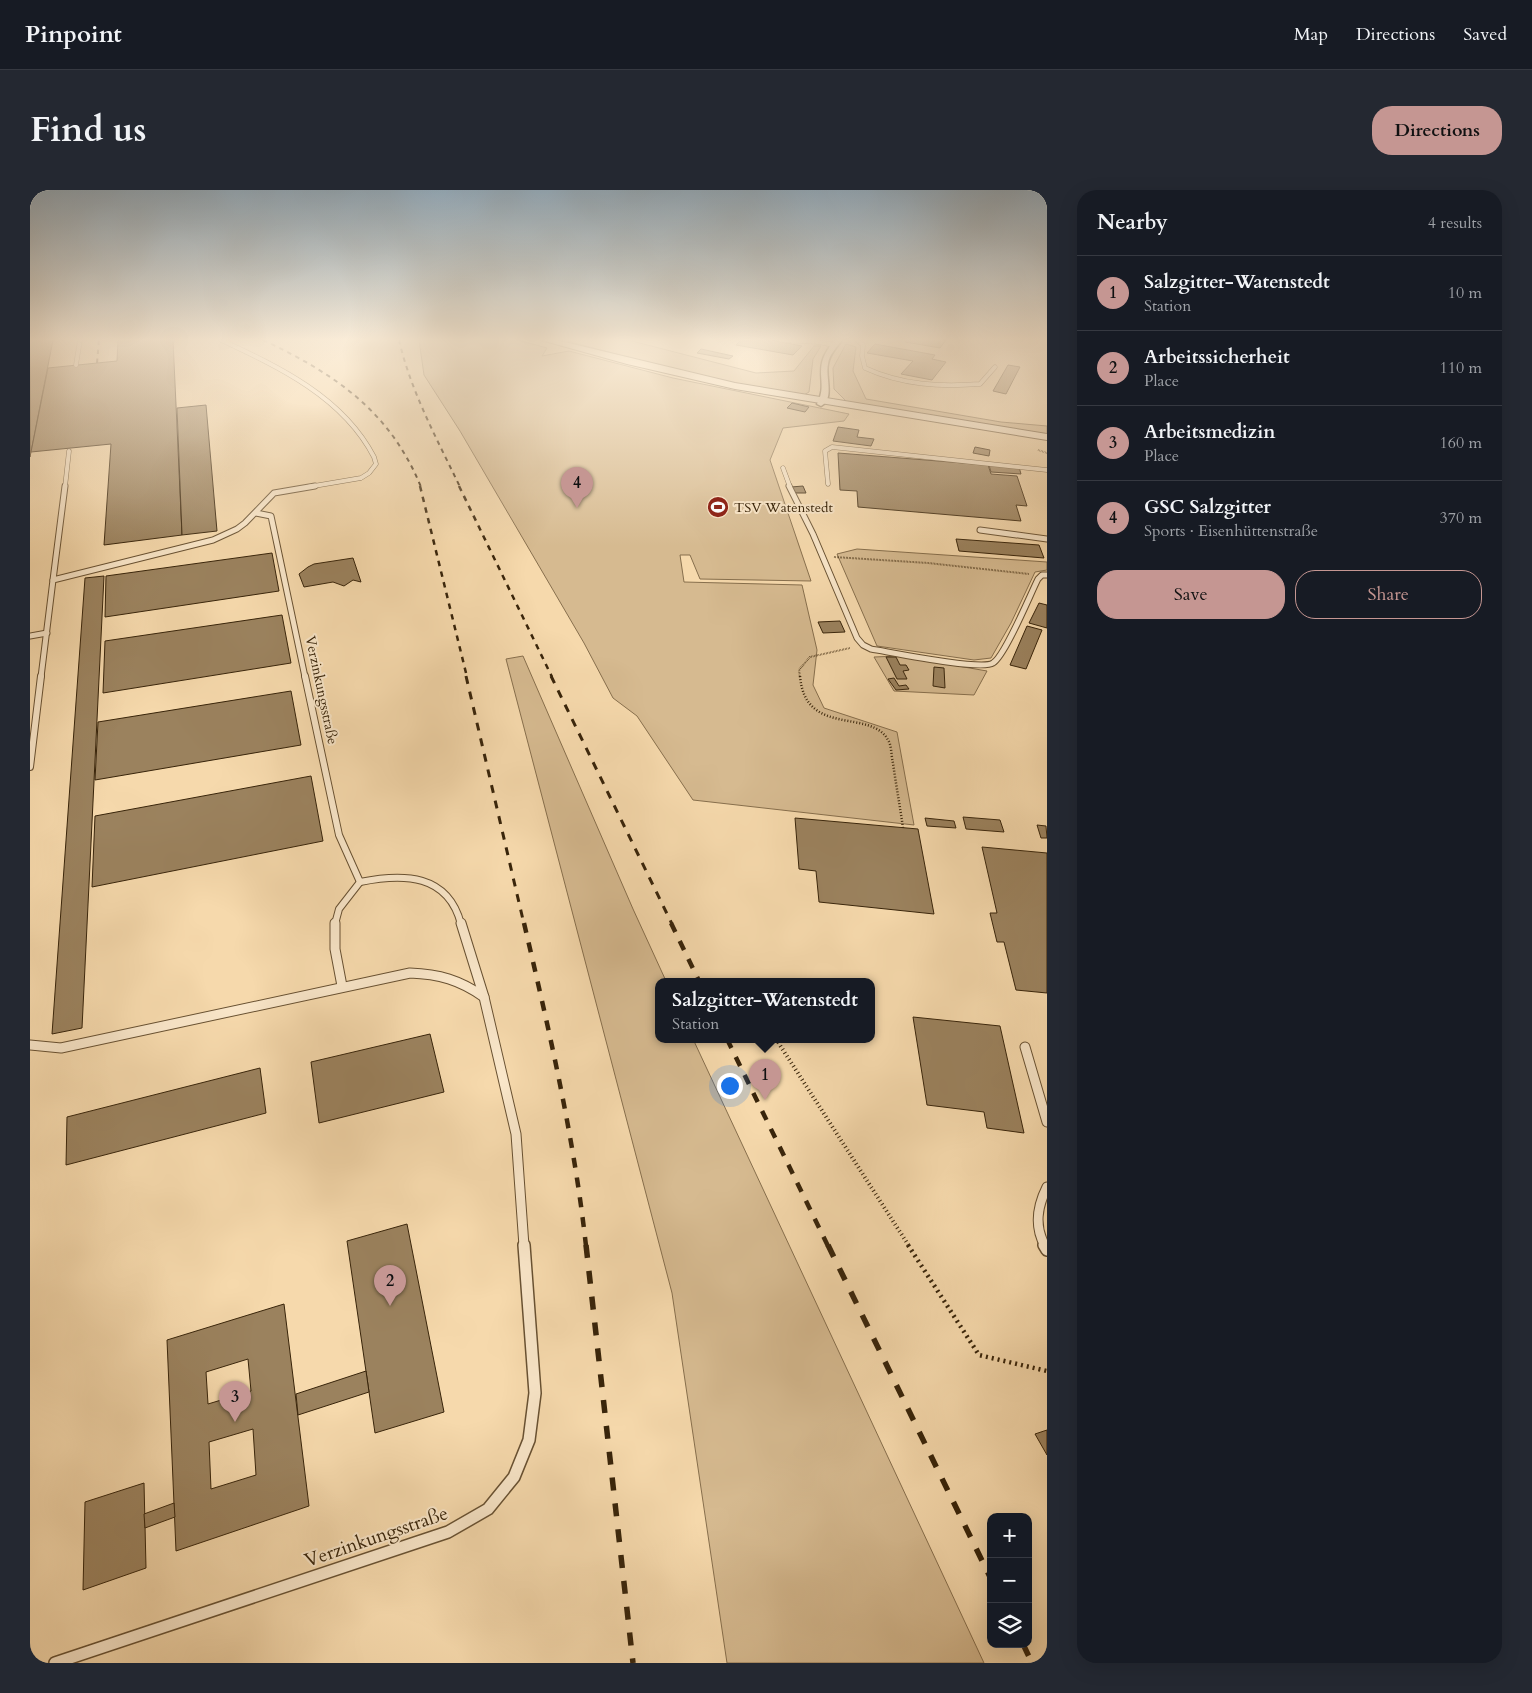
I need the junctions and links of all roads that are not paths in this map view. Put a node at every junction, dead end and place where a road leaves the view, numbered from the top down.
1 (337, 409) edge
2 (853, 409) edge
3 (860, 409) edge
4 (1047, 437) edge
5 (1047, 445) edge
6 (69, 451) dead end
7 (783, 468) dead end
8 (1047, 470) edge
9 (828, 484) dead end
10 (256, 513) junction
11 (980, 530) dead end
12 (1047, 539) edge
13 (1045, 575) edge
14 (53, 580) junction
15 (47, 634) junction
16 (30, 636) edge
17 (30, 767) edge
18 (360, 882) junction
19 (342, 986) junction
20 (484, 997) junction
21 (30, 1045) edge
22 (1025, 1047) dead end
23 (1047, 1122) edge
24 (1047, 1187) edge
25 (1047, 1250) edge
26 (55, 1663) edge

1 - 10 lane
2 - 5 street
3 - 4 street
6 - 14 lane
7 - 13 lane
8 - 9 lane
10 - 14 lane
10 - 18 lane, Verzinkungsstraße
11 - 12 lane
14 - 15 lane
15 - 16 lane
15 - 17 lane
18 - 19 lane
18 - 20 lane, Verzinkungsstraße
19 - 20 lane
19 - 21 lane
20 - 26 lane, Verzinkungsstraße
22 - 23 lane
24 - 25 lane

